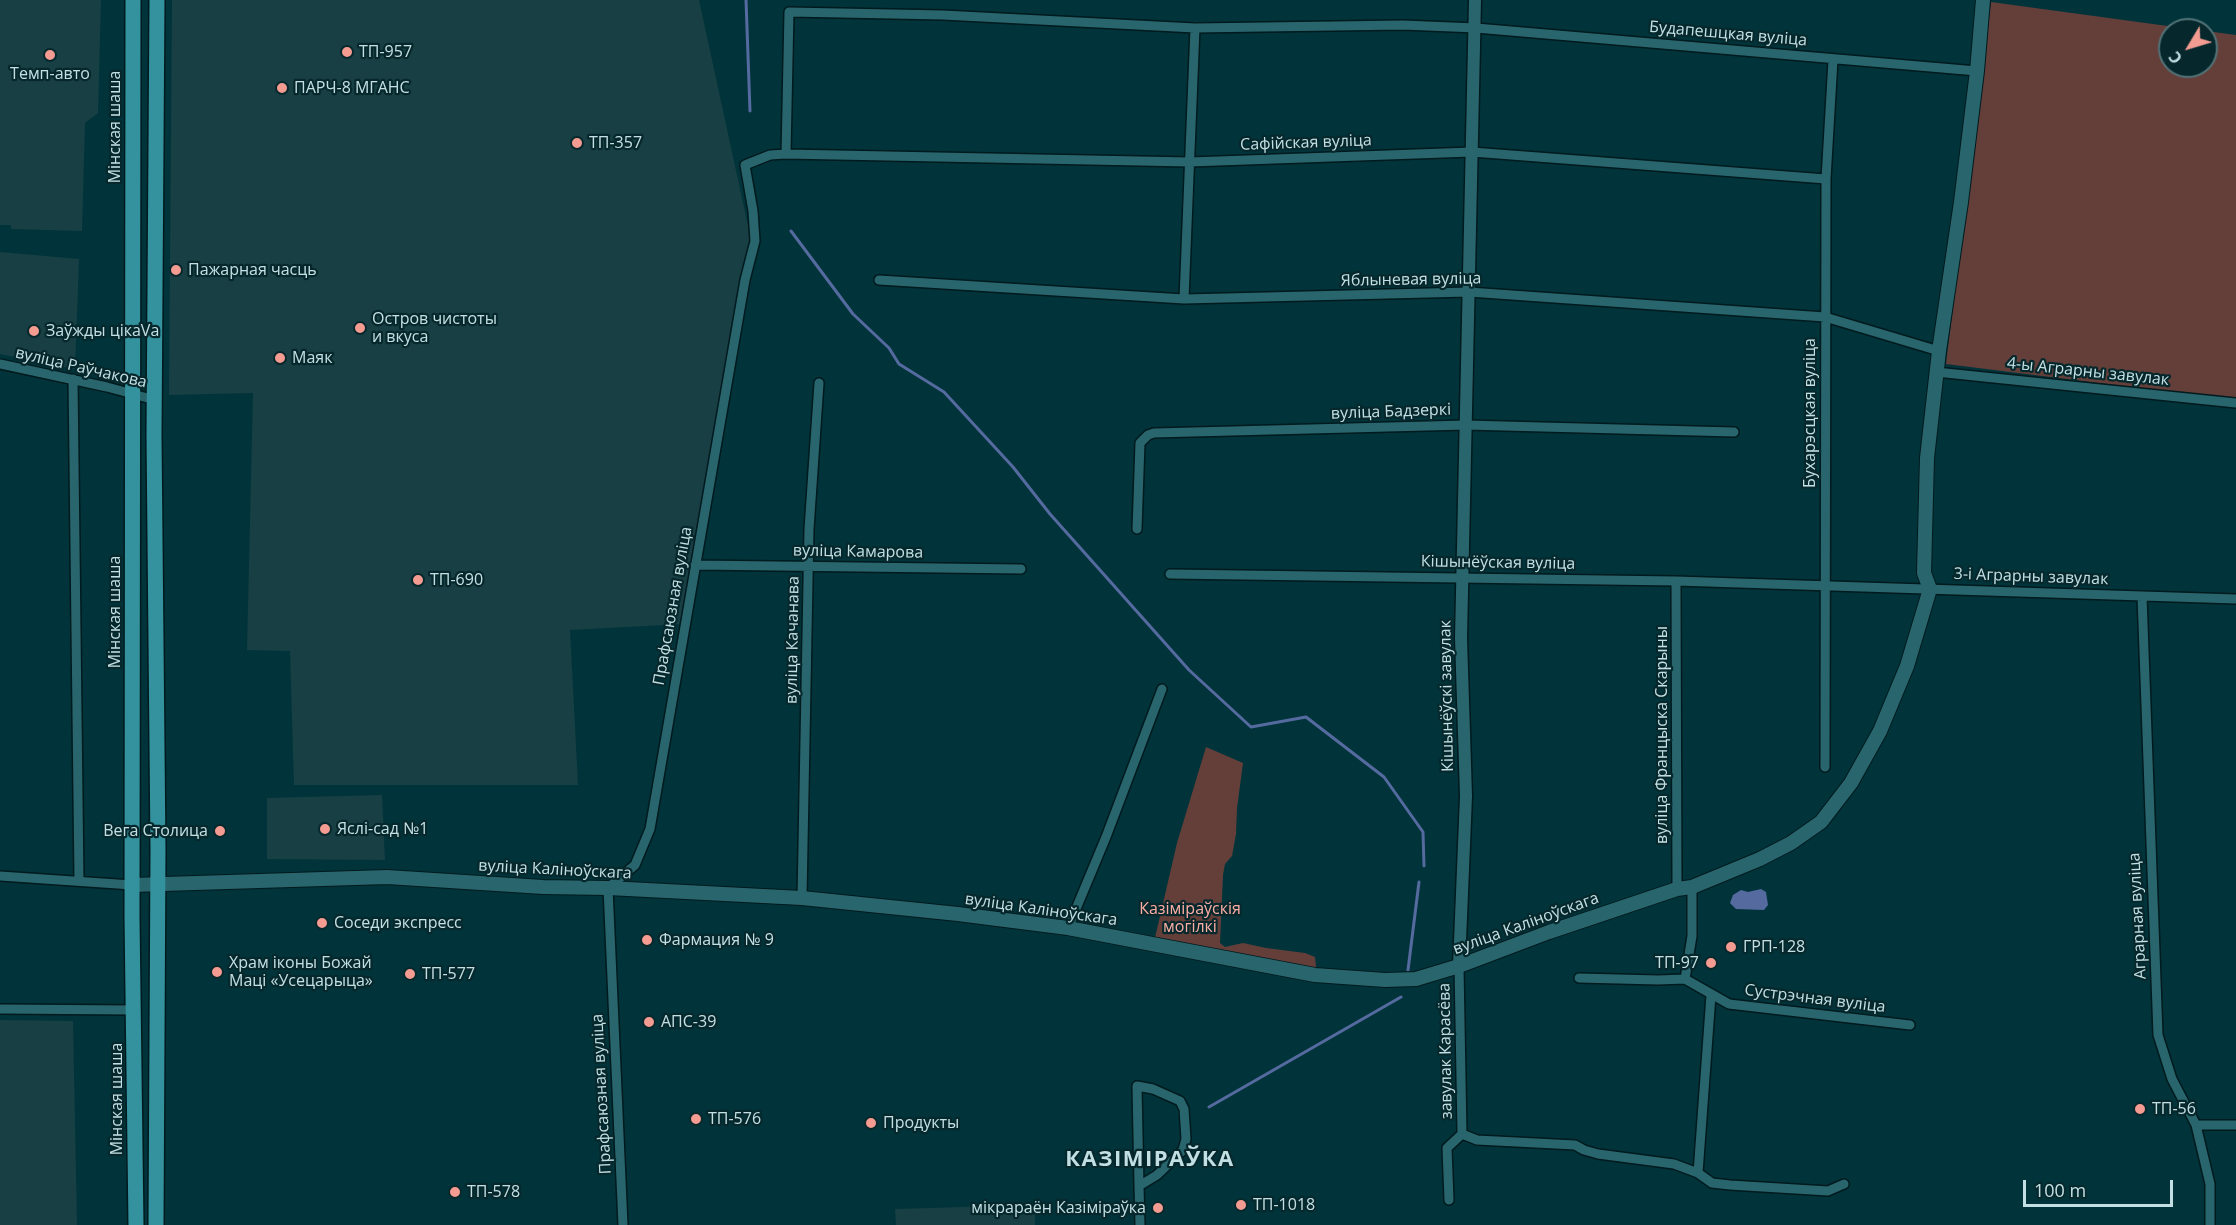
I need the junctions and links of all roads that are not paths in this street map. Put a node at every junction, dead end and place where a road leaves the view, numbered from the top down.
1 (133, 0) edge
2 (156, 0) edge
3 (1475, 0) edge
4 (1983, 0) edge
5 (1195, 28) junction
6 (1476, 28) junction
7 (1833, 60) junction
8 (1977, 71) junction
9 (1472, 152) junction
10 (786, 154) junction
11 (1190, 162) junction
12 (1826, 179) junction
13 (879, 280) dead end
14 (1469, 292) junction
15 (1184, 298) junction
16 (1825, 317) junction
17 (1939, 351) junction
18 (0, 364) edge
19 (1936, 372) junction
20 (73, 379) junction
21 (819, 383) dead end
22 (132, 394) junction
23 (155, 400) junction
24 (2236, 403) edge
25 (1466, 425) junction
26 (1734, 432) dead end
27 (1137, 529) dead end
28 (695, 565) junction
29 (809, 566) junction
30 (1021, 569) dead end
31 (1170, 574) dead end
32 (1462, 577) junction
33 (1676, 581) junction
34 (1824, 585) junction
35 (1930, 589) junction
36 (2142, 596) junction
37 (2236, 599) edge
38 (1162, 689) dead end
39 (1825, 767) dead end
40 (0, 876) edge
41 (79, 882) junction
42 (132, 885) junction
43 (158, 885) junction
44 (1692, 886) junction
45 (608, 888) junction
46 (1677, 889) junction
47 (802, 898) junction
48 (1068, 928) junction
49 (1459, 966) junction
50 (1579, 978) dead end
51 (1685, 979) junction
52 (1711, 995) junction
53 (0, 1009) edge
54 (134, 1010) junction
55 (1910, 1025) dead end
56 (2196, 1125) junction
57 (2236, 1125) edge
58 (1462, 1134) junction
59 (1698, 1173) junction
60 (1844, 1184) dead end
61 (1139, 1186) junction
62 (1449, 1200) dead end
63 (136, 1225) edge
64 (156, 1225) edge
65 (623, 1225) edge
66 (1140, 1225) edge
67 (2210, 1225) edge

1 - 22 main road, Мінская шаша
2 - 23 main road
3 - 6 street
4 - 8 main road
5 - 6 street, Будапешцкая вуліца
5 - 10 street, Будапешцкая вуліца
5 - 11 street
6 - 7 street, Будапешцкая вуліца
6 - 9 street
7 - 8 street, Будапешцкая вуліца
7 - 12 street, Бухарэсцкая вуліца
8 - 17 main road
9 - 11 street, Сафійская вуліца
9 - 12 street, Сафійская вуліца
9 - 14 street
10 - 11 street, Сафійская вуліца
10 - 28 street, Прафсаюзная вуліца
11 - 15 street
12 - 16 street, Бухарэсцкая вуліца
13 - 15 street, Яблыневая вуліца
14 - 15 street, Яблыневая вуліца
14 - 16 street, Яблыневая вуліца
14 - 25 street
16 - 17 street, Яблыневая вуліца
16 - 34 street, Бухарэсцкая вуліца
17 - 19 main road
18 - 20 street, вуліца Раўчакова
19 - 24 street, 4-ы Аграрны завулак
19 - 35 main road
20 - 22 street, вуліца Раўчакова
20 - 41 street
21 - 29 street, вуліца Качанава
22 - 23 street, вуліца Раўчакова
22 - 42 main road, Мінская шаша
23 - 43 main road
25 - 26 street, вуліца Бадзеркі
25 - 27 street, вуліца Бадзеркі
25 - 32 street, Кішынёўскі завулак
28 - 29 street, вуліца Камарова
28 - 45 street, Прафсаюзная вуліца
29 - 30 street, вуліца Камарова
29 - 47 street, вуліца Качанава
31 - 32 street, Кішынёўская вуліца
32 - 33 street, Кішынёўская вуліца
32 - 49 street, Кішынёўскі завулак
33 - 34 street, Кішынёўская вуліца
33 - 46 street, вуліца Францыска Скарыны
34 - 35 street, 3-і Аграрны завулак
34 - 39 street, Бухарэсцкая вуліца
35 - 36 street, 3-і Аграрны завулак
35 - 44 main road, вуліца Каліноўскага
36 - 37 street, 3-і Аграрны завулак
36 - 56 street, Аграрная вуліца
38 - 48 street
40 - 41 street, вуліца Каліноўскага
41 - 42 street, вуліца Каліноўскага
42 - 43 main road, вуліца Каліноўскага
42 - 54 main road, Мінская шаша
43 - 45 main road, вуліца Каліноўскага
43 - 64 main road
44 - 46 main road, вуліца Каліноўскага
44 - 51 street
45 - 47 main road, вуліца Каліноўскага
45 - 65 street, Прафсаюзная вуліца
46 - 49 main road, вуліца Каліноўскага
47 - 48 main road, вуліца Каліноўскага
48 - 49 main road, вуліца Каліноўскага
49 - 58 street, завулак Карасёва
50 - 51 street
51 - 52 street, Сустрэчная вуліца
52 - 55 street, Сустрэчная вуліца
52 - 59 street
53 - 54 street
54 - 63 main road, Мінская шаша
56 - 57 street
56 - 67 street, Аграрная вуліца
58 - 59 street
58 - 62 street, завулак Карасёва
59 - 60 street
61 - 61 street
61 - 66 street

